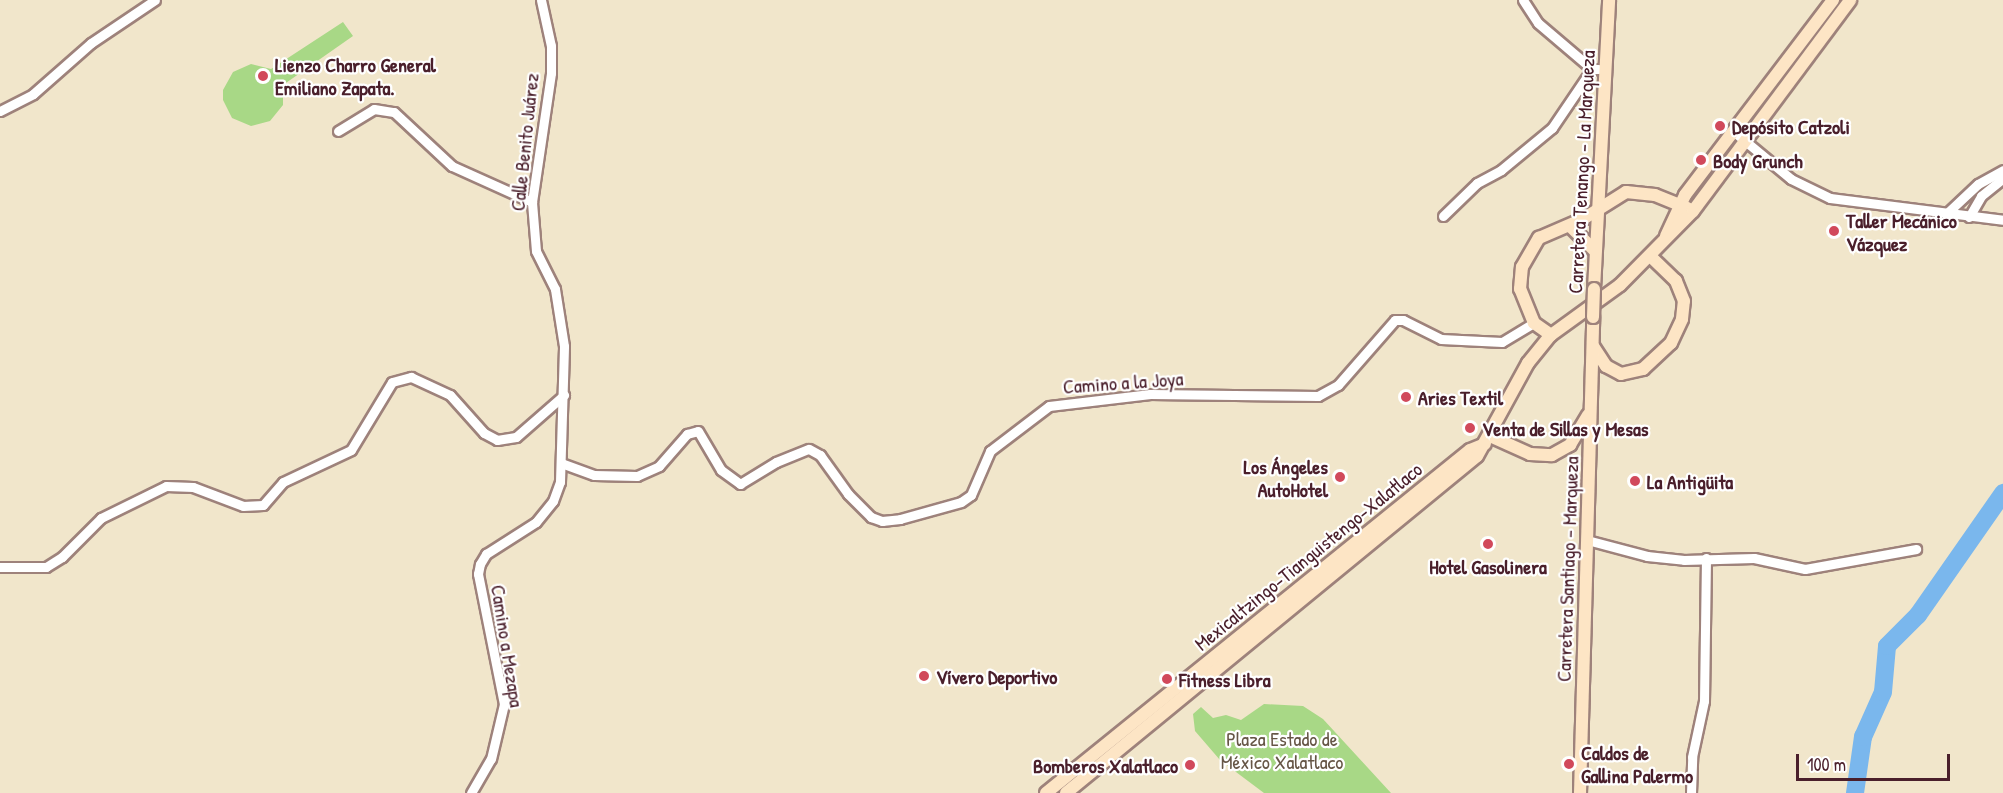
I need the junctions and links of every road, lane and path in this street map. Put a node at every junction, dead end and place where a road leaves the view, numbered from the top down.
1 (155, 0) edge
2 (541, 0) edge
3 (1523, 0) edge
4 (1609, 0) edge
5 (1833, 0) edge
6 (1850, 0) edge
7 (1606, 68) junction
8 (1592, 69) junction
9 (0, 111) edge
10 (338, 131) dead end
11 (1733, 131) junction
12 (1745, 139) junction
13 (2003, 170) edge
14 (2003, 178) edge
15 (532, 202) junction
16 (1679, 205) junction
17 (1600, 206) junction
18 (1693, 211) junction
19 (1946, 214) junction
20 (1443, 216) dead end
21 (1969, 217) junction
22 (2003, 220) edge
23 (1570, 226) junction
24 (1664, 241) junction
25 (1595, 251) junction
26 (1650, 256) junction
27 (1534, 323) junction
28 (1551, 335) junction
29 (1593, 346) junction
30 (564, 395) junction
31 (1591, 408) junction
32 (1487, 440) junction
33 (561, 463) junction
34 (1587, 540) junction
35 (1916, 549) dead end
36 (1706, 558) junction
37 (0, 567) edge
38 (471, 793) edge
39 (1046, 793) edge
40 (1066, 793) edge
41 (1580, 793) edge
42 (1691, 793) edge

1 - 9 street
2 - 15 street, Calle Benito Juárez
3 - 8 street
4 - 7 main road, Carretera Tenango - La Marqueza
5 - 11 main road, Mexicaltzingo-Tianguistengo-Xalatlaco
6 - 12 main road, Mexicaltzingo-Tianguistengo-Xalatlaco
7 - 8 street
7 - 17 main road, Carretera Tenango - La Marqueza
8 - 20 street
10 - 15 street
11 - 12 street
11 - 16 main road, Mexicaltzingo-Tianguistengo-Xalatlaco
12 - 18 main road, Mexicaltzingo-Tianguistengo-Xalatlaco
12 - 19 street
13 - 19 street
14 - 21 street
15 - 30 street, Calle Benito Juárez
16 - 17 main road
16 - 18 main road
16 - 24 main road, Mexicaltzingo-Tianguistengo-Xalatlaco
17 - 23 main road
17 - 25 main road, Carretera Tenango - La Marqueza
18 - 24 main road, Mexicaltzingo-Tianguistengo-Xalatlaco
19 - 21 street
21 - 22 street
23 - 25 main road
23 - 27 main road
24 - 26 main road, Mexicaltzingo-Tianguistengo-Xalatlaco
25 - 29 main road, Carretera Tenango - La Marqueza, bridge
26 - 28 main road, Mexicaltzingo-Tianguistengo-Xalatlaco
26 - 29 main road
27 - 28 main road
27 - 33 street, Camino a la Joya
28 - 32 main road, Mexicaltzingo-Tianguistengo-Xalatlaco
29 - 31 main road, Carretera Santiago - Marqueza
30 - 33 street, Calle Benito Juárez
30 - 37 street
31 - 32 main road
31 - 34 main road, Carretera Santiago - Marqueza
32 - 39 main road, Mexicaltzingo-Tianguistengo-Xalatlaco
32 - 40 main road, Mexicaltzingo-Tianguistengo-Xalatlaco
33 - 38 street, Camino a Mezapa
34 - 36 street
34 - 41 main road, Carretera Santiago - Marqueza
35 - 36 street
36 - 42 street

